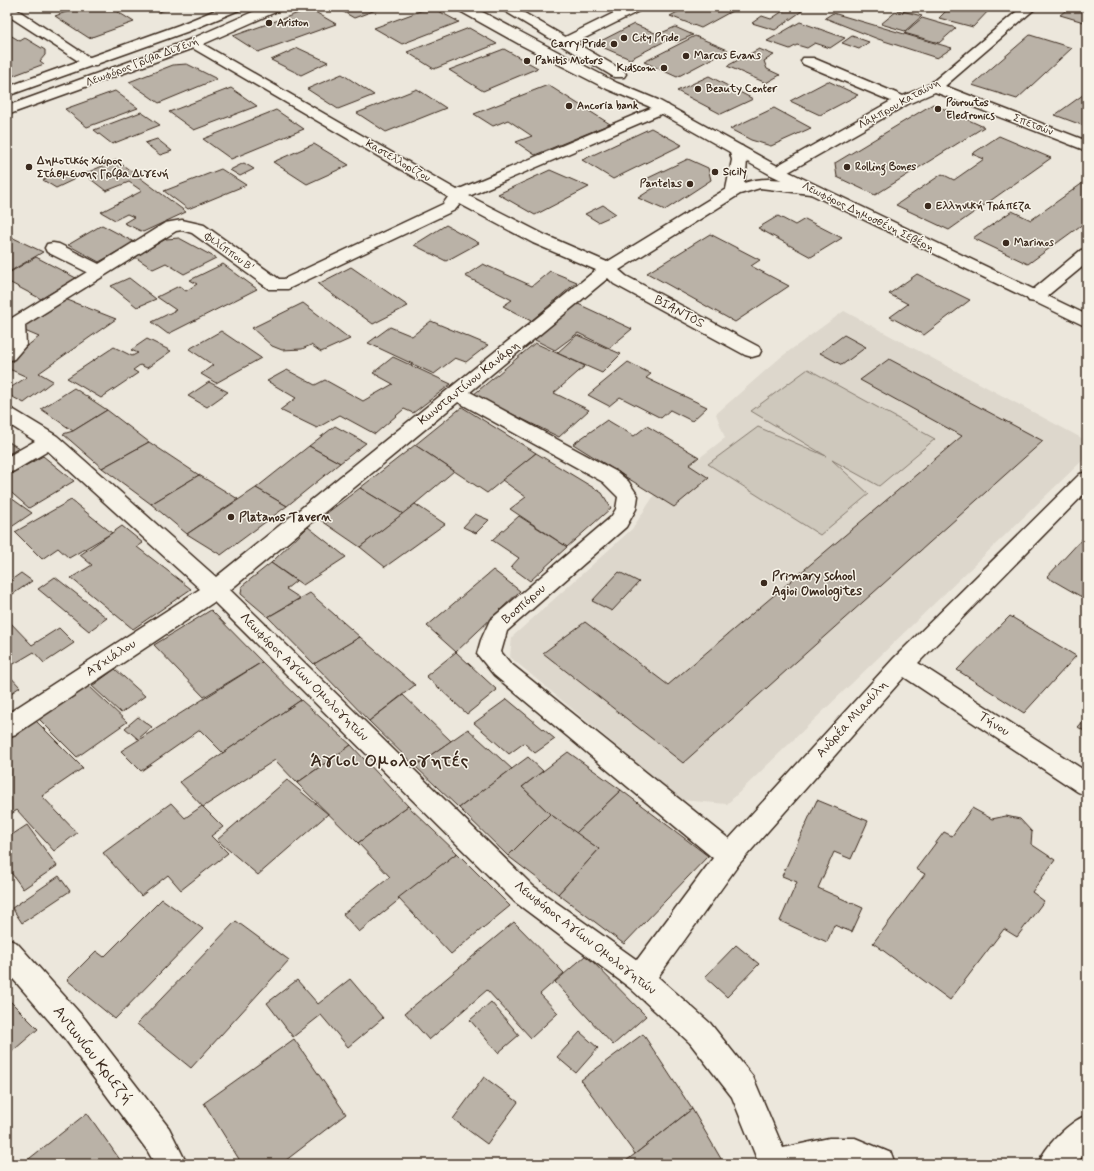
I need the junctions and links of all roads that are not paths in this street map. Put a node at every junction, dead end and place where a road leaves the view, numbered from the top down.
1 (234, 7) edge
2 (275, 7) edge
3 (463, 7) edge
4 (505, 7) edge
5 (636, 7) edge
6 (1027, 8) edge
7 (7, 9) edge
8 (566, 42) junction
9 (194, 43) junction
10 (808, 61) dead end
11 (91, 63) junction
12 (935, 87) junction
13 (7, 92) edge
14 (903, 101) junction
15 (658, 106) junction
16 (7, 111) edge
17 (1087, 146) edge
18 (738, 149) junction
19 (777, 172) junction
20 (810, 189) junction
21 (734, 192) junction
22 (457, 196) junction
23 (53, 248) dead end
24 (1087, 254) edge
25 (608, 269) junction
26 (99, 271) junction
27 (1035, 297) junction
28 (1087, 322) edge
29 (752, 351) dead end
30 (7, 355) edge
31 (457, 393) junction
32 (7, 414) edge
33 (50, 441) junction
34 (7, 466) edge
35 (1087, 479) edge
36 (215, 590) junction
37 (902, 664) junction
38 (7, 727) edge
39 (1087, 785) edge
40 (730, 856) junction
41 (7, 952) edge
42 (640, 979) junction
43 (1087, 1130) edge
44 (172, 1164) edge
45 (774, 1164) edge
46 (780, 1164) edge
47 (880, 1164) edge
48 (1052, 1164) edge

1 - 11 street, Λεωφόρος Γρίβα Διγενή
2 - 9 street, Λεωφόρος Γρίβα Διγενή
3 - 15 street, Λεωφόρος Δημοσθένη Σεβέρη
4 - 8 street, Λεωφόρος Δημοσθένη Σεβέρη
5 - 8 street
6 - 12 street, Λάμπρου Κατσώνη
7 - 11 street
8 - 15 street, Λεωφόρος Δημοσθένη Σεβέρη
9 - 16 street, Λεωφόρος Γρίβα Διγενή
9 - 22 street, Καστελλορίζου
10 - 14 street
11 - 13 street, Λεωφόρος Γρίβα Διγενή
12 - 14 street, Λάμπρου Κατσώνη
12 - 17 street, Σπετσών
14 - 19 street, Λάμπρου Κατσώνη
15 - 18 street, Λεωφόρος Δημοσθένη Σεβέρη
15 - 22 street, Φιλίππου Β'
18 - 19 street, Λεωφόρος Δημοσθένη Σεβέρη
18 - 21 street
19 - 20 street, Λεωφόρος Δημοσθένη Σεβέρη
20 - 21 street, Κωνσταντίνου Κανάρη
20 - 27 street, Λεωφόρος Δημοσθένη Σεβέρη
21 - 25 street, Κωνσταντίνου Κανάρη
22 - 25 street, Καστελλορίζου
22 - 26 street, Φιλίππου Β'
23 - 26 street
24 - 27 street
25 - 29 street, BIANTOS
25 - 31 street, Κωνσταντίνου Κανάρη
26 - 30 street, Φιλίππου Β'
27 - 28 street, Λεωφόρος Δημοσθένη Σεβέρη
31 - 36 street, Κωνσταντίνου Κανάρη
31 - 40 street, Βοσπόρου
32 - 33 street, Λεωφόρος Αγίων Ομολογητών
33 - 34 street
33 - 36 street, Λεωφόρος Αγίων Ομολογητών
35 - 37 street, Ανδρέα Μιαούλη
36 - 38 street, Αγχιάλου
36 - 42 street, Λεωφόρος Αγίων Ομολογητών
37 - 39 street, Τήνου
37 - 40 street, Ανδρέα Μιαούλη
40 - 42 street, Ανδρέα Μιαούλη
41 - 44 street, Αντωνίου Κριεζή
42 - 45 street, Λεωφόρος Αγίων Ομολογητών
43 - 48 street
46 - 47 street

